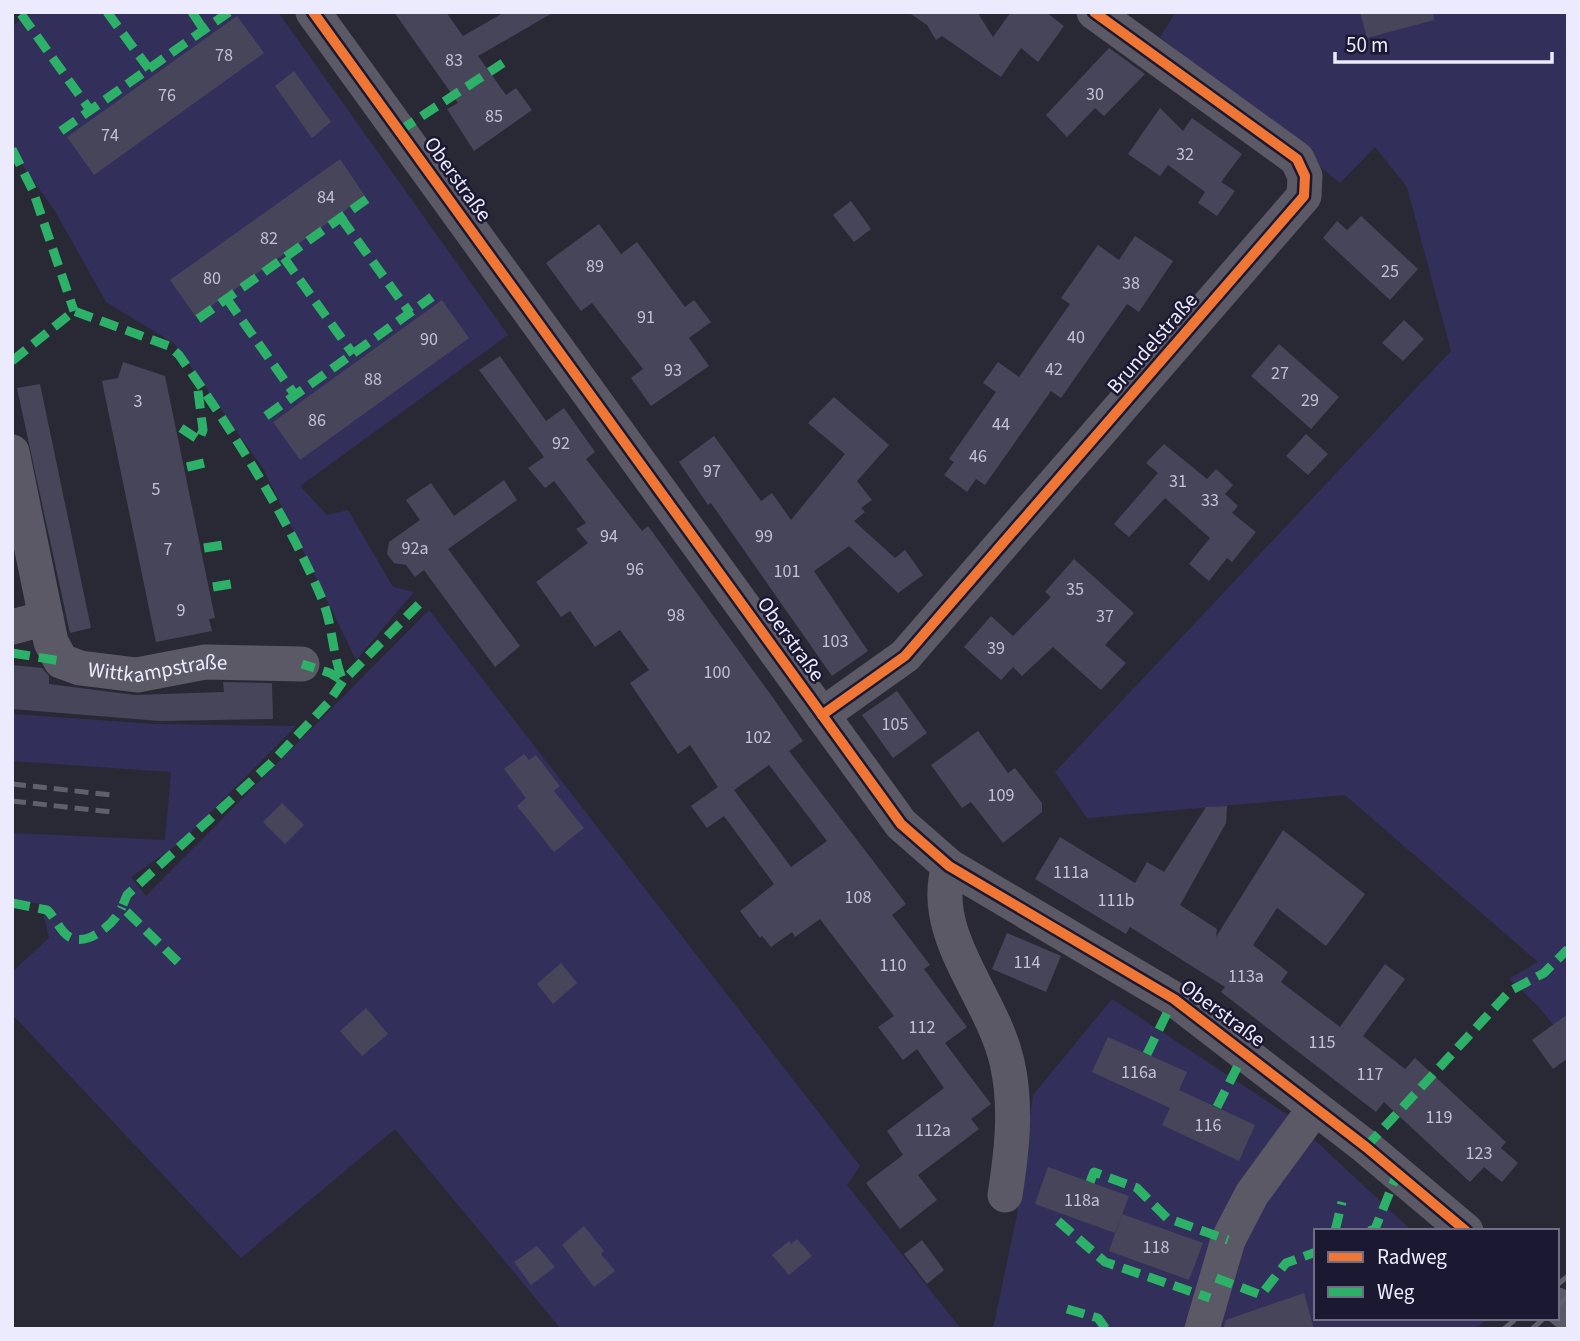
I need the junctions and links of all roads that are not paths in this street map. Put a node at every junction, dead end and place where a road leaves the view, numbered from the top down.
1 (313, 12) edge
2 (1094, 12) edge
3 (12, 452) edge
4 (46, 618) junction
5 (12, 627) edge
6 (302, 664) dead end
7 (822, 715) junction
8 (949, 866) junction
9 (1315, 1108) junction
10 (1005, 1195) dead end
11 (1464, 1229) edge
12 (1202, 1329) edge

1 - 7 street, Oberstraße
2 - 7 street, Brundelstraße
3 - 4 street, Wittkampstraße
4 - 5 street
4 - 6 street, Wittkampstraße
7 - 8 street, Oberstraße
8 - 9 street, Oberstraße
8 - 10 street
9 - 11 street, Oberstraße
9 - 12 street

